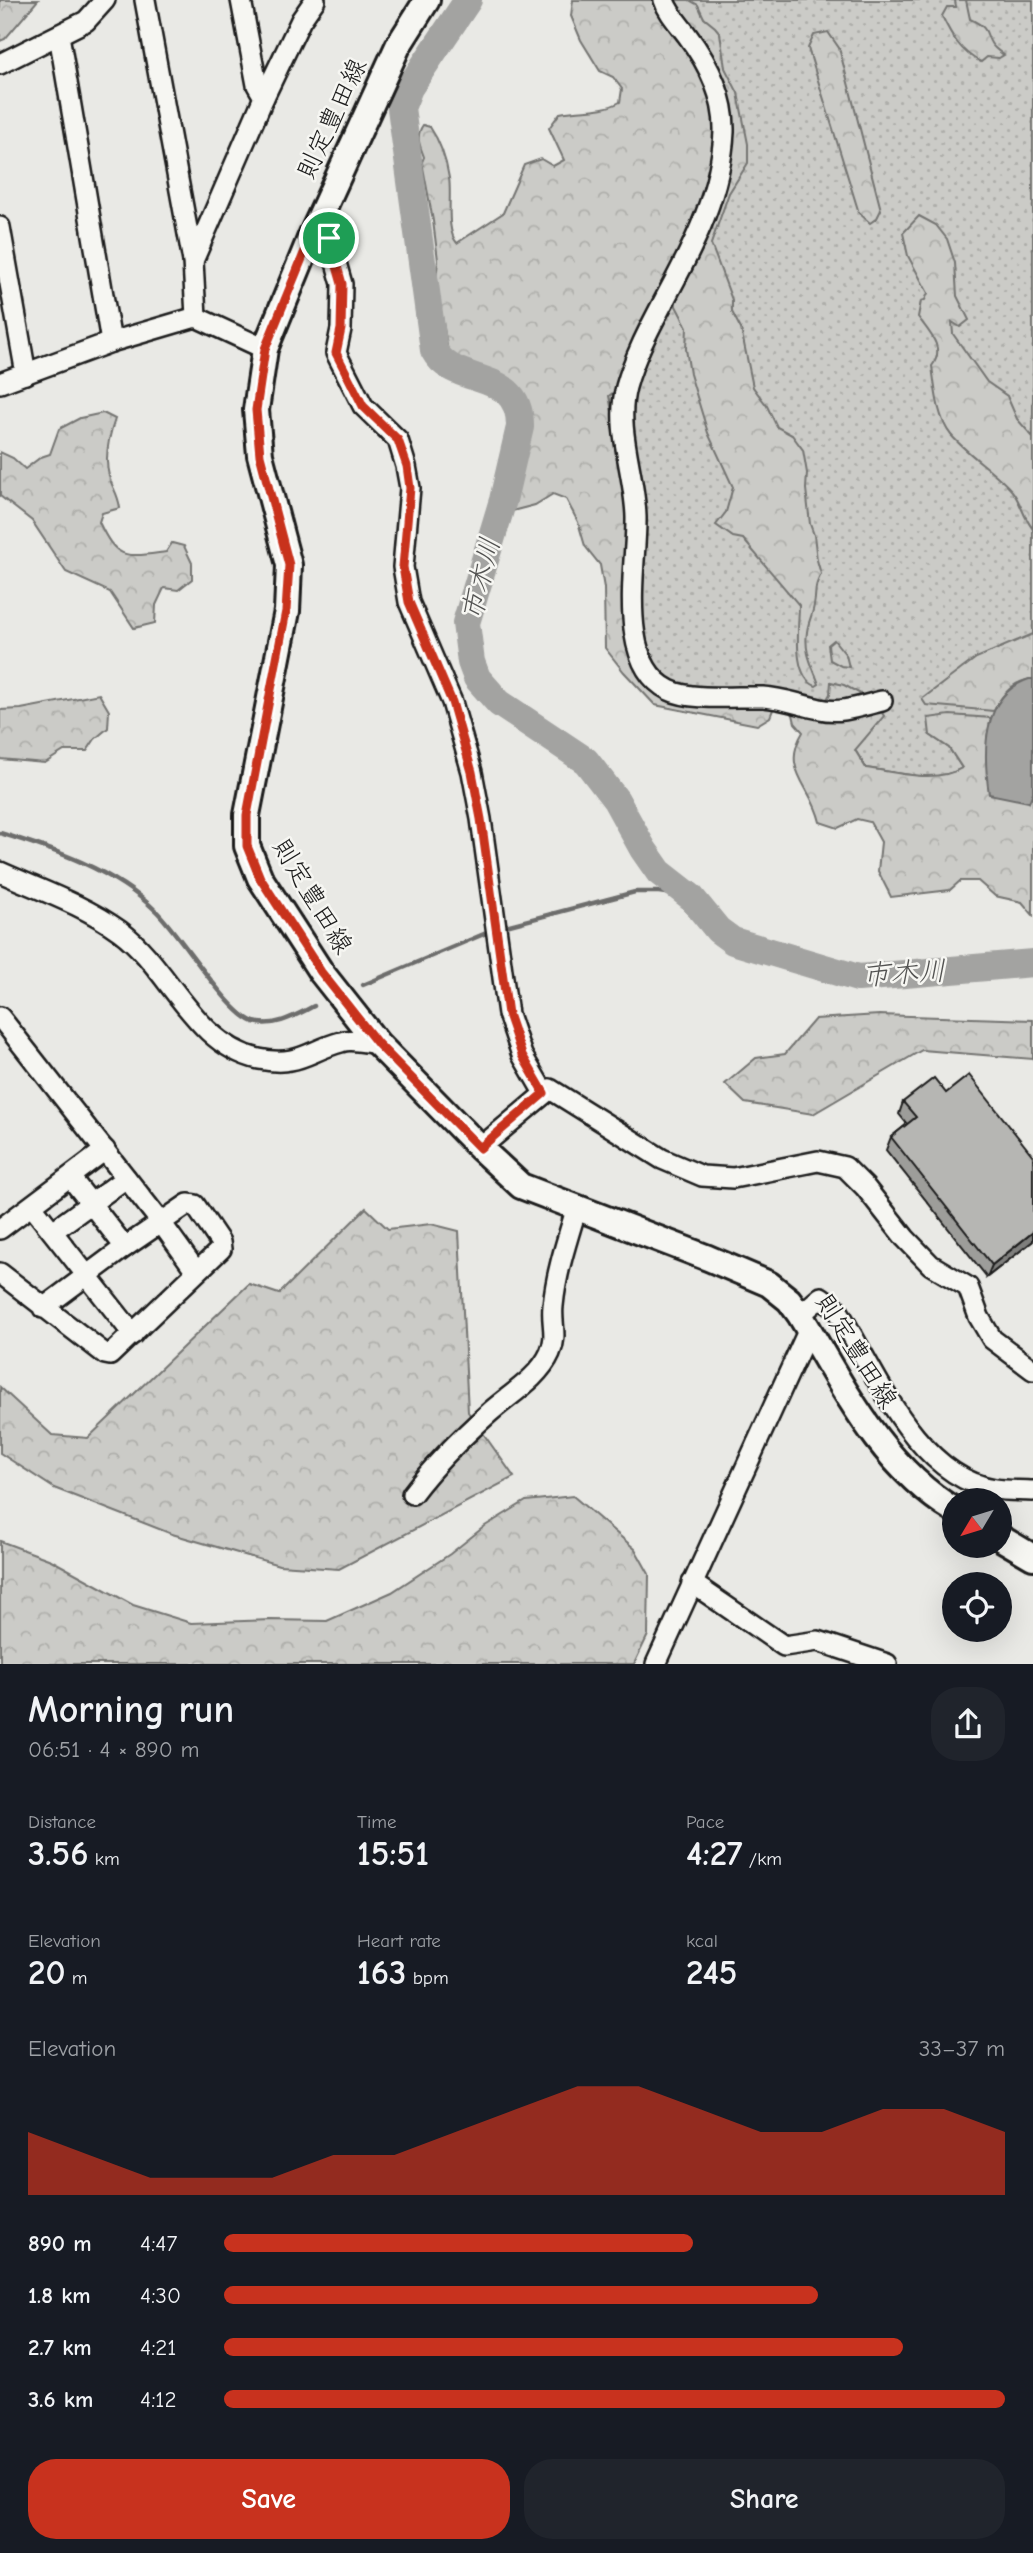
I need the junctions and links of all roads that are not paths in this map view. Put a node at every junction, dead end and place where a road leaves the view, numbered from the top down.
1 (105, 0) edge
2 (145, 0) edge
3 (241, 0) edge
4 (315, 0) edge
5 (427, 0) edge
6 (664, 0) edge
7 (59, 35) junction
8 (0, 64) edge
9 (264, 97) junction
10 (0, 227) edge
11 (312, 234) junction
12 (193, 261) junction
13 (197, 317) junction
14 (111, 342) junction
15 (265, 349) junction
16 (26, 374) junction
17 (0, 383) edge
18 (882, 701) dead end
19 (0, 872) edge
20 (3, 1025) edge
21 (378, 1044) junction
22 (544, 1093) junction
23 (480, 1148) junction
24 (106, 1150) junction
25 (70, 1177) junction
26 (126, 1178) junction
27 (91, 1204) junction
28 (32, 1206) junction
29 (577, 1207) junction
30 (160, 1221) junction
31 (0, 1229) edge
32 (52, 1231) junction
33 (125, 1247) junction
34 (196, 1272) junction
35 (0, 1273) edge
36 (87, 1275) junction
37 (43, 1308) junction
38 (804, 1322) junction
39 (133, 1334) junction
40 (1033, 1370) edge
41 (1033, 1491) edge
42 (412, 1494) dead end
43 (942, 1503) edge
44 (1012, 1545) edge
45 (1033, 1557) edge
46 (692, 1584) junction
47 (656, 1664) edge
48 (887, 1664) edge

1 - 7 street
2 - 12 street
3 - 9 street
4 - 9 street
5 - 11 main road, 則定豊田線
6 - 18 street
7 - 8 street
7 - 14 street
9 - 12 street
10 - 16 street
11 - 15 main road, 則定豊田線
11 - 22 street
12 - 13 street
13 - 14 street
13 - 15 street
14 - 16 street
15 - 21 main road, 則定豊田線
16 - 17 street
19 - 21 street
20 - 24 street
21 - 23 main road, 則定豊田線
22 - 23 street
22 - 40 street
23 - 29 main road, 則定豊田線
24 - 25 street
24 - 26 street
25 - 27 street
25 - 28 street
26 - 27 street
26 - 30 street
27 - 32 street
27 - 33 street
28 - 31 street
28 - 32 street
29 - 38 main road, 則定豊田線
29 - 42 street
30 - 33 street
30 - 34 street
30 - 34 street
32 - 36 street
33 - 36 street
34 - 39 street
35 - 37 street
36 - 37 street
36 - 39 street
37 - 39 street
38 - 41 street
38 - 43 main road, 則定豊田線
38 - 46 street
44 - 45 main road
46 - 47 street
46 - 48 street

